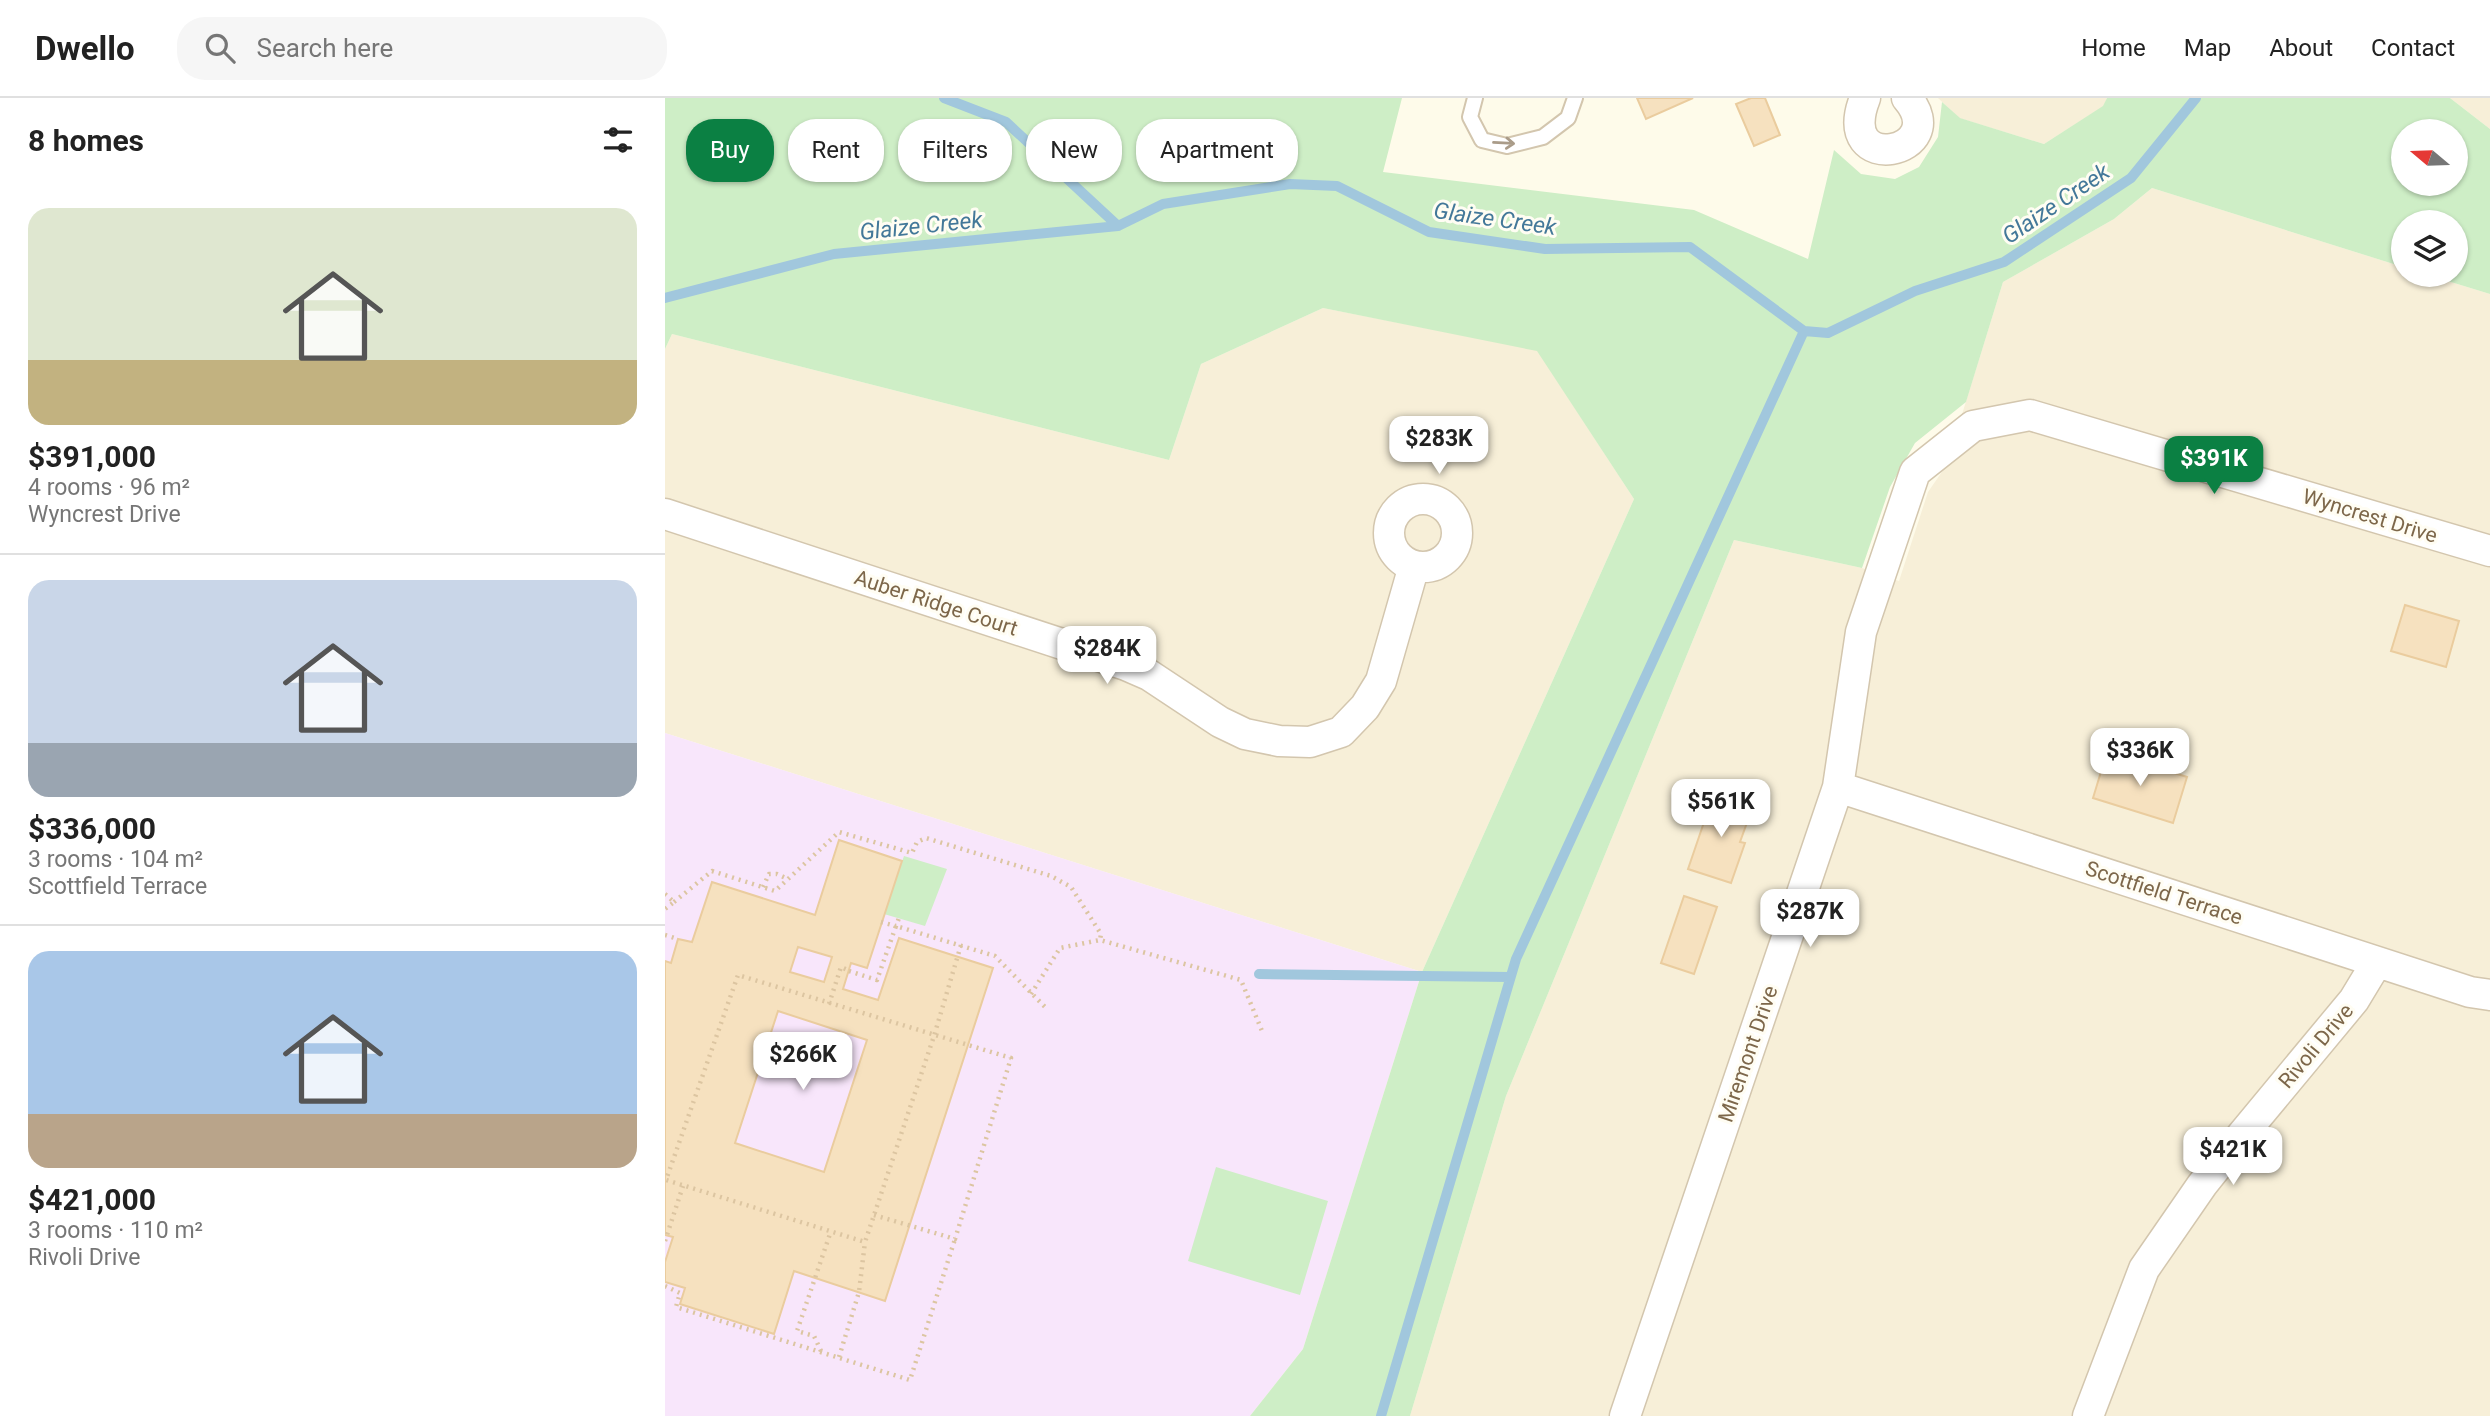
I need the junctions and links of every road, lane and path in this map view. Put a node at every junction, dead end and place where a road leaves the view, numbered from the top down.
1 (1475, 98) edge
2 (1575, 98) edge
3 (1865, 98) edge
4 (1907, 98) edge
5 (1935, 455) joint
6 (665, 514) edge
7 (2490, 551) edge
8 (1414, 566) dead end
9 (1838, 787) junction
10 (788, 879) junction
11 (763, 887) junction
12 (665, 894) edge
13 (674, 902) junction
14 (665, 908) edge
15 (899, 918) dead end
16 (881, 922) dead end
17 (896, 926) junction
18 (665, 935) edge
19 (678, 939) dead end
20 (1100, 940) junction
21 (961, 945) junction
22 (2377, 962) junction
23 (1031, 994) junction
24 (2490, 995) edge
25 (829, 1003) junction
26 (1045, 1007) dead end
27 (1262, 1031) dead end
28 (934, 1036) junction
29 (683, 1186) junction
30 (874, 1215) junction
31 (831, 1231) junction
32 (955, 1239) junction
33 (665, 1241) edge
34 (865, 1242) junction
35 (665, 1286) edge
36 (821, 1352) junction
37 (839, 1357) junction
38 (1625, 1416) edge
39 (2088, 1416) edge

1 -> 2 lane
3 - 4 street
5 - 7 street, Wyncrest Drive
5 - 9 street, Miremont Drive
6 - 8 street, Auber Ridge Court
9 - 22 street, Scottfield Terrace
9 - 38 street, Miremont Drive
10 - 11 path
10 - 11 path
10 - 20 path
11 - 13 path
12 - 13 path
13 - 14 path
15 - 17 path
16 - 17 path
17 - 21 path
17 - 25 path
18 - 19 path
20 - 23 path
20 - 27 path
21 - 23 path
21 - 28 path
22 - 24 street, Scottfield Terrace
22 - 39 street, Rivoli Drive
23 - 26 path
25 - 28 path
25 - 29 path
28 - 30 path
28 - 32 path
29 - 31 path
29 - 33 path
30 - 32 path
30 - 34 path
31 - 34 path
31 - 36 path
32 - 37 path
34 - 37 path
35 - 36 path
36 - 37 path

